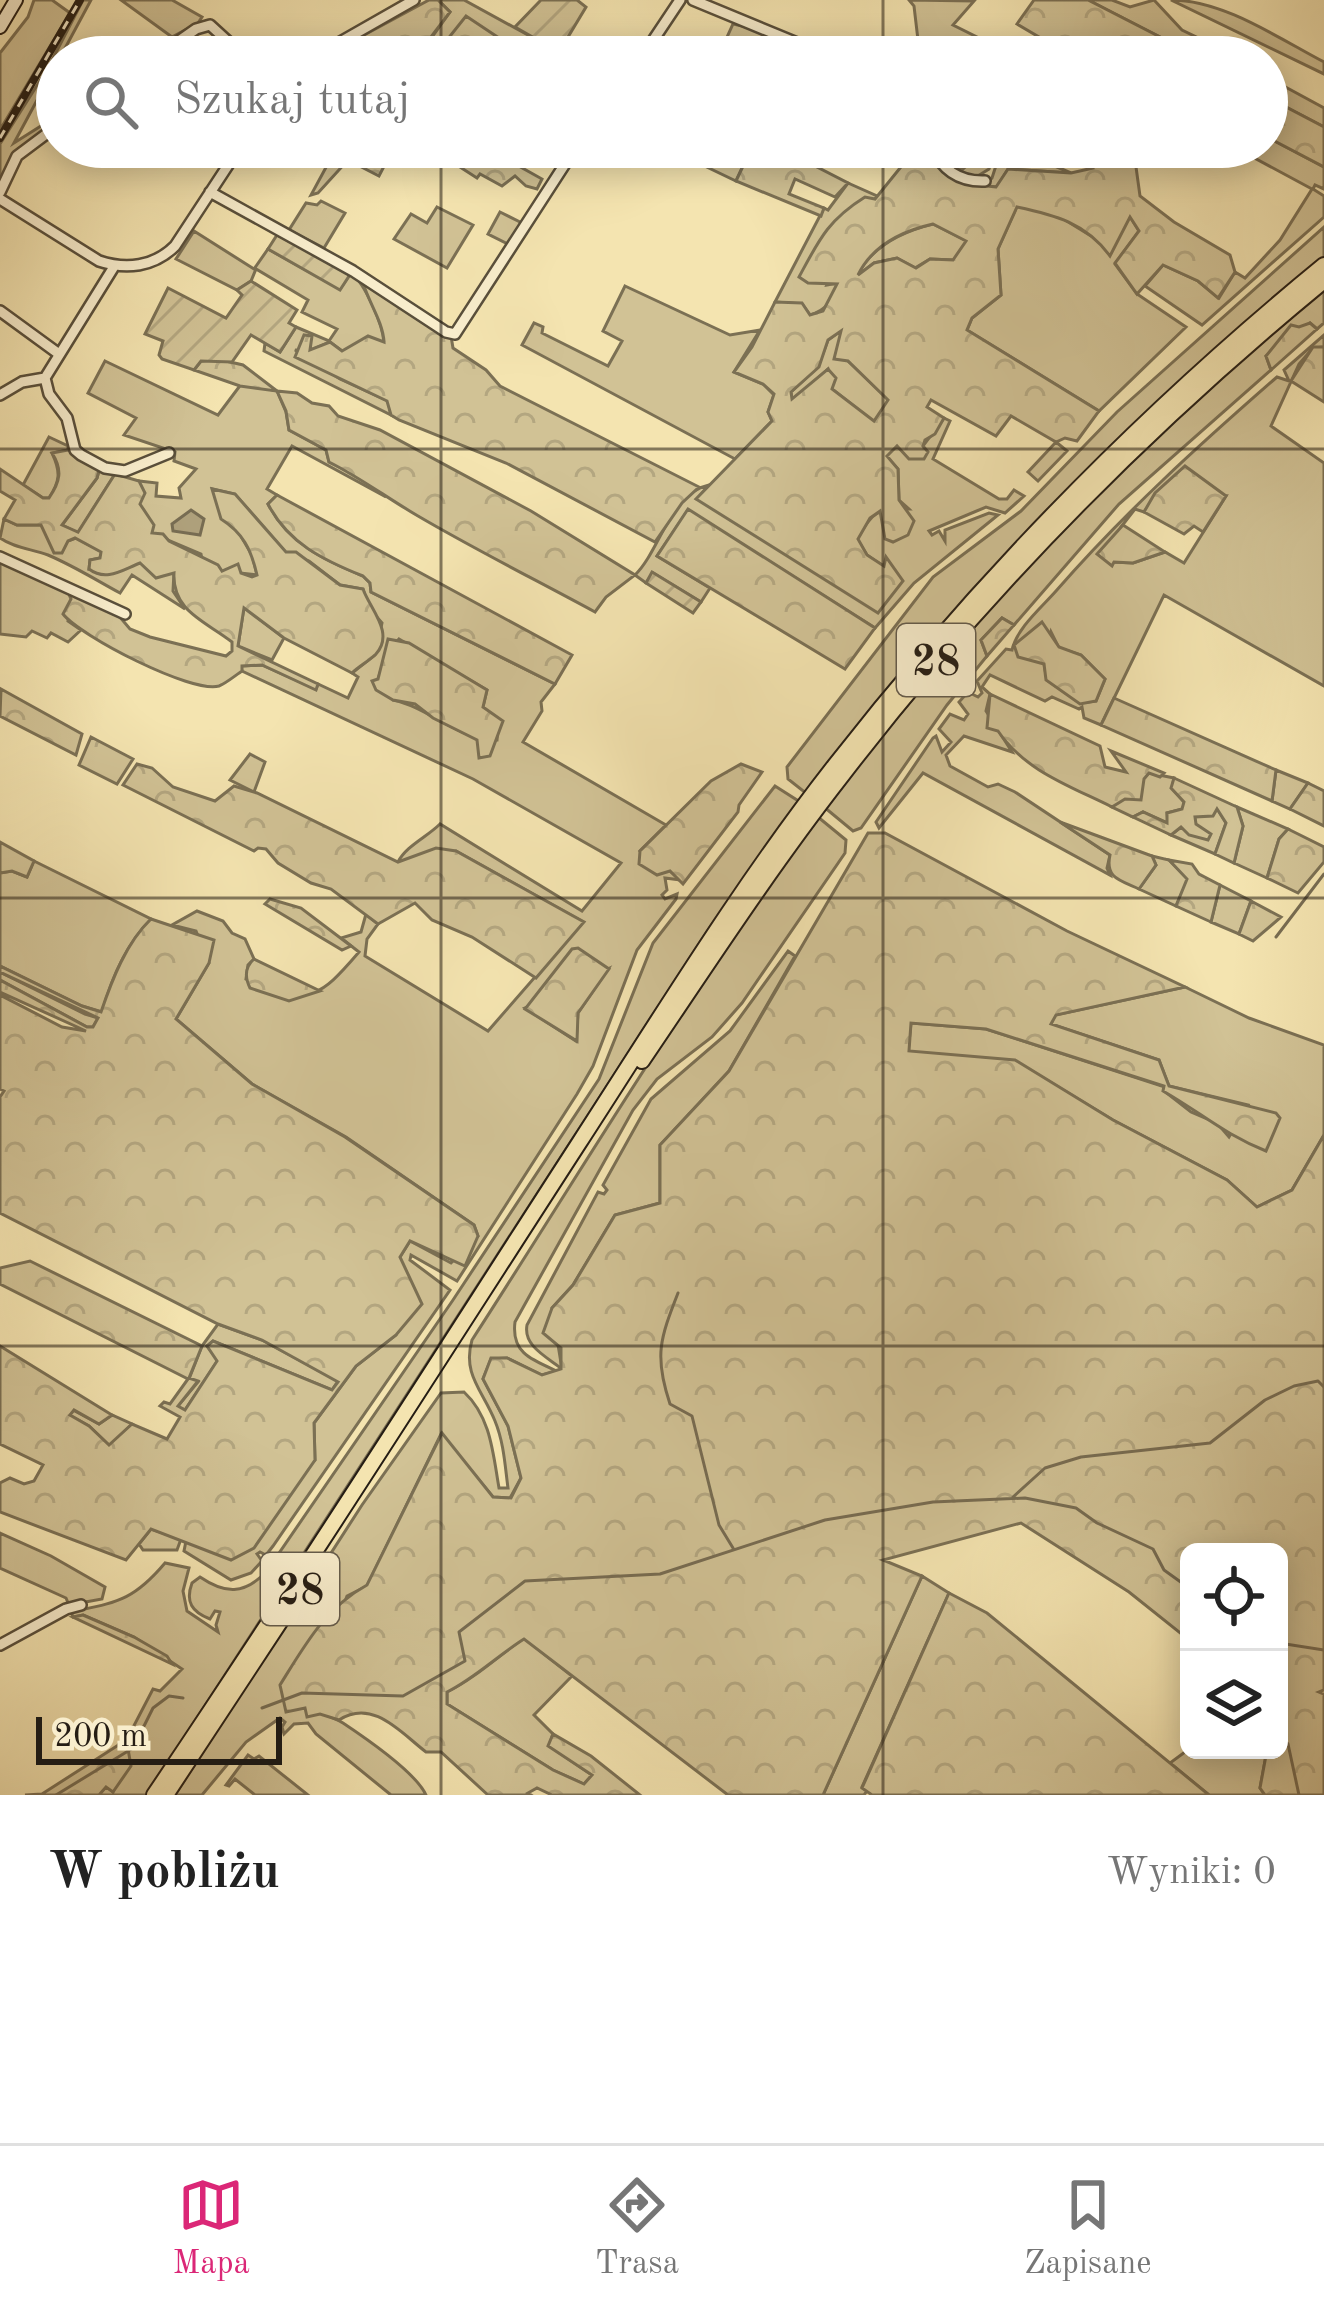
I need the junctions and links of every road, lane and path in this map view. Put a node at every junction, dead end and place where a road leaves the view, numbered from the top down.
1 (16, 0) edge
2 (414, 0) edge
3 (680, 0) edge
4 (693, 0) edge
5 (0, 27) edge
6 (186, 36) edge
7 (221, 36) edge
8 (351, 36) edge
9 (655, 36) edge
10 (780, 36) edge
11 (36, 141) edge
12 (226, 168) edge
13 (563, 168) edge
14 (945, 168) edge
15 (985, 182) dead end
16 (210, 192) junction
17 (0, 196) edge
18 (115, 266) junction
19 (1324, 266) edge
20 (1324, 281) edge
21 (0, 311) edge
22 (59, 354) junction
23 (45, 378) junction
24 (0, 395) edge
25 (169, 453) dead end
26 (0, 557) edge
27 (125, 614) dead end
28 (81, 1605) dead end
29 (0, 1645) edge
30 (154, 1795) edge
31 (166, 1795) edge

1 - 5 main road
2 - 8 street
3 - 9 street
4 - 10 street
6 - 7 street
11 - 17 street
12 - 16 street
13 - 16 street
14 - 15 street
16 - 18 street
17 - 18 street
18 - 22 street
19 - 30 main road, 28
20 - 31 main road, 28
21 - 22 street
22 - 23 street
23 - 24 street
23 - 25 street
26 - 27 street
28 - 29 street

